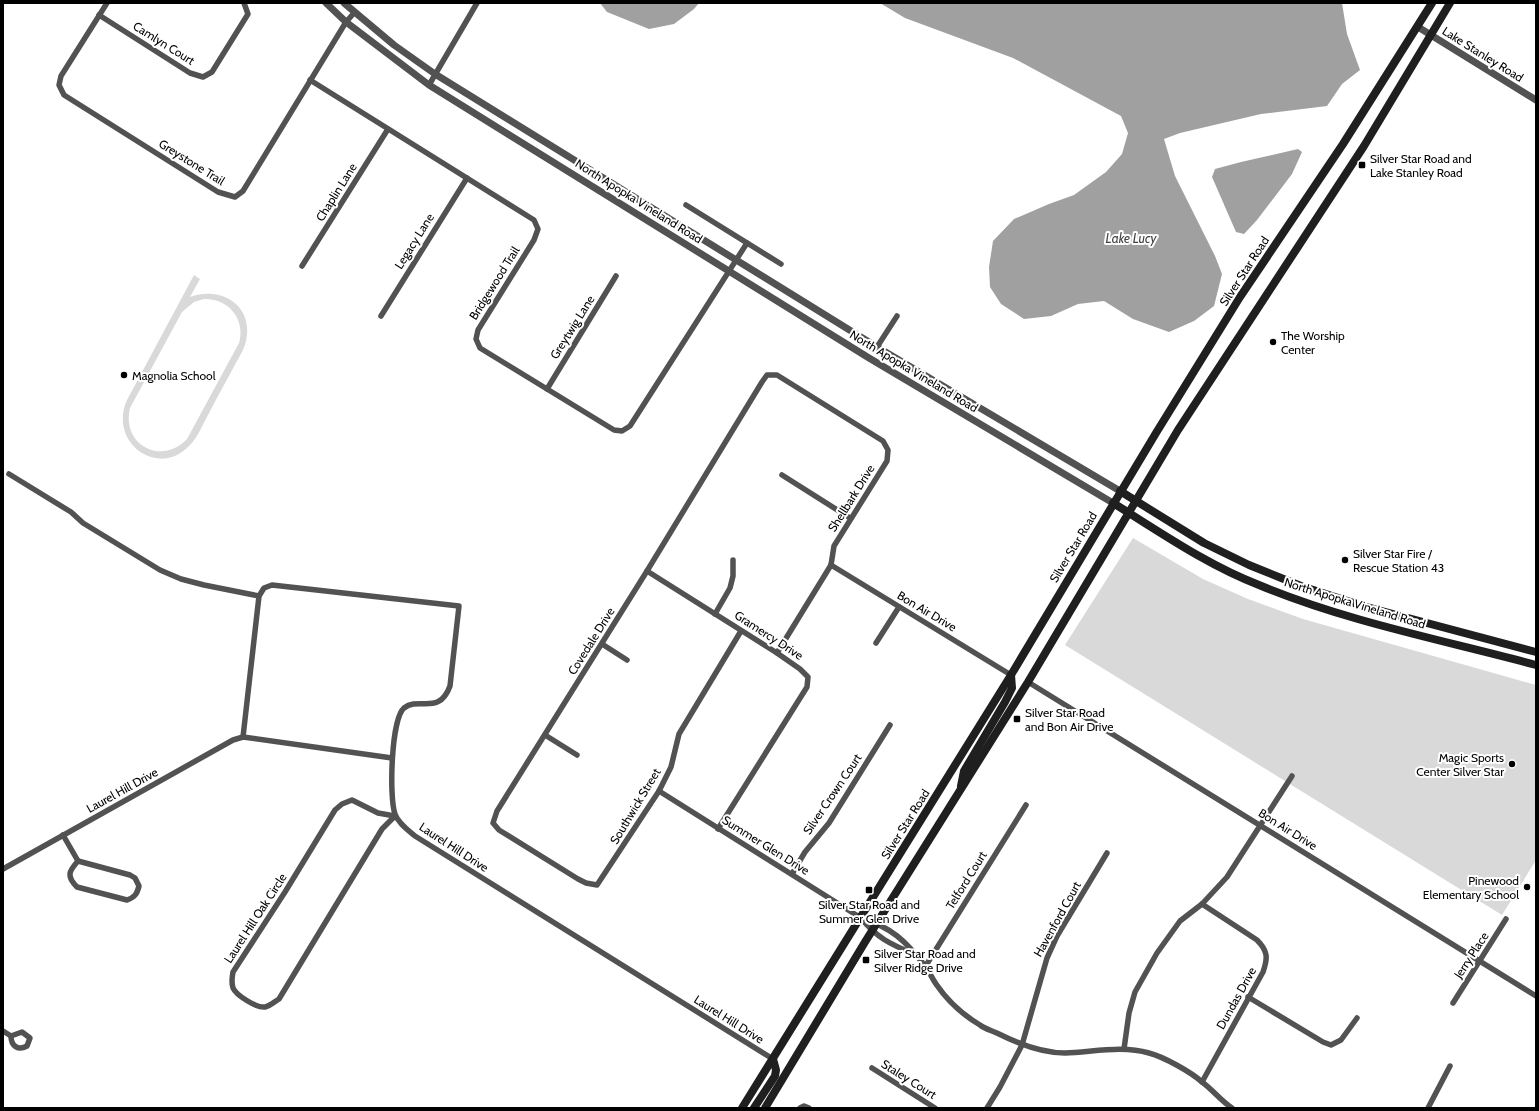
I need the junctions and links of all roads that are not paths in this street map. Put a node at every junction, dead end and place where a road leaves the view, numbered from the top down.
1 (107, 3) edge
2 (244, 3) edge
3 (326, 3) edge
4 (344, 3) edge
5 (477, 3) edge
6 (1432, 3) edge
7 (1450, 3) edge
8 (354, 13) junction
9 (99, 15) junction
10 (346, 22) junction
11 (1418, 27) junction
12 (1431, 35) junction
13 (435, 74) junction
14 (310, 80) junction
15 (428, 85) junction
16 (1536, 100) edge
17 (388, 129) junction
18 (467, 178) junction
19 (686, 205) dead end
20 (747, 243) junction
21 (736, 259) junction
22 (781, 264) dead end
23 (302, 266) dead end
24 (729, 271) junction
25 (616, 276) dead end
26 (381, 316) dead end
27 (897, 316) dead end
28 (877, 347) junction
29 (777, 375) joint
30 (547, 389) junction
31 (8, 474) dead end
32 (782, 475) dead end
33 (1120, 491) junction
34 (1135, 501) junction
35 (1113, 503) junction
36 (1128, 513) junction
37 (850, 518) junction
38 (733, 560) dead end
39 (831, 565) junction
40 (647, 571) junction
41 (259, 596) junction
42 (899, 607) junction
43 (715, 614) junction
44 (741, 631) junction
45 (876, 643) dead end
46 (602, 644) junction
47 (1536, 652) edge
48 (777, 653) junction
49 (627, 660) dead end
50 (1536, 665) edge
51 (1011, 675) junction
52 (1028, 682) junction
53 (890, 725) dead end
54 (545, 735) junction
55 (243, 737) junction
56 (577, 755) dead end
57 (392, 758) junction
58 (1292, 776) dead end
59 (659, 791) junction
60 (959, 792) junction
61 (1026, 805) dead end
62 (395, 816) junction
63 (1260, 825) junction
64 (718, 829) junction
65 (63, 835) junction
66 (1107, 853) dead end
67 (78, 861) junction
68 (3, 869) edge
69 (792, 874) junction
70 (597, 885) joint
71 (1202, 904) junction
72 (861, 918) junction
73 (1506, 919) dead end
74 (878, 923) junction
75 (872, 932) junction
76 (916, 955) junction
77 (1480, 961) junction
78 (926, 967) junction
79 (1536, 996) edge
80 (1248, 997) junction
81 (1453, 1003) dead end
82 (1357, 1018) dead end
83 (3, 1031) edge
84 (11, 1036) dead end
85 (1022, 1044) junction
86 (1124, 1049) junction
87 (773, 1059) junction
88 (1450, 1066) dead end
89 (872, 1068) dead end
90 (1202, 1082) junction
91 (742, 1108) edge
92 (754, 1108) edge
93 (765, 1108) edge
94 (800, 1108) edge
95 (809, 1108) edge
96 (935, 1108) edge
97 (987, 1108) edge
98 (1232, 1108) edge
99 (1428, 1108) edge

1 - 9 street, Greystone Trail
2 - 9 street, Camlyn Court
3 - 10 street, North Apopka Vineland Road
4 - 8 street, North Apopka Vineland Road
5 - 13 street
6 - 11 main road, Silver Star Road
7 - 12 main road
8 - 10 street, Greystone Trail
8 - 13 street, North Apopka Vineland Road
9 - 14 street, Greystone Trail
10 - 14 street, Greystone Trail
10 - 15 street, North Apopka Vineland Road
11 - 12 street, Lake Stanley Road
11 - 33 main road, Silver Star Road
12 - 16 street, Lake Stanley Road
12 - 34 main road
13 - 15 street
13 - 21 street, North Apopka Vineland Road
14 - 17 street, Bridgewood Trail
15 - 24 street, North Apopka Vineland Road
17 - 18 street, Bridgewood Trail
17 - 23 street, Chaplin Lane
18 - 26 street, Legacy Lane
18 - 30 street, Bridgewood Trail
19 - 20 street
20 - 21 street, Bridgewood Trail
20 - 22 street
21 - 24 street, Bridgewood Trail
21 - 28 street, North Apopka Vineland Road
24 - 30 street, Bridgewood Trail
24 - 35 street, North Apopka Vineland Road
25 - 30 street, Greytwig Lane
27 - 28 street
28 - 33 street, North Apopka Vineland Road
29 - 37 street, Shellbark Drive
29 - 40 street, Covedale Drive
31 - 41 street
32 - 37 street
33 - 34 main road, North Apopka Vineland Road
33 - 35 main road, Silver Star Road
34 - 36 main road
34 - 47 main road, North Apopka Vineland Road
35 - 36 main road, North Apopka Vineland Road
35 - 51 main road, Silver Star Road
36 - 50 main road, North Apopka Vineland Road
36 - 52 main road
37 - 39 street, Shellbark Drive
38 - 43 street
39 - 42 street, Bon Air Drive
39 - 48 street, Shellbark Drive
40 - 43 street, Gramercy Drive
40 - 46 street, Covedale Drive
41 - 55 street
41 - 57 street
42 - 45 street
42 - 51 street, Bon Air Drive
43 - 44 street, Gramercy Drive
44 - 48 street, Gramercy Drive
44 - 59 street, Southwick Street
46 - 49 street
46 - 54 street, Covedale Drive
48 - 64 street, Gramercy Drive
51 - 60 main road
51 - 72 main road, Silver Star Road
52 - 60 main road
52 - 63 street, Bon Air Drive
53 - 69 street, Silver Crown Court
54 - 56 street
54 - 70 street, Covedale Drive
55 - 57 street
55 - 65 street, Laurel Hill Drive
57 - 62 street
58 - 63 street
59 - 64 street, Summer Glen Drive
59 - 70 street, Southwick Street
60 - 74 main road
61 - 78 street, Telford Court
62 - 62 street, Laurel Hill Oak Circle
62 - 87 street, Laurel Hill Drive
63 - 71 street
63 - 77 street, Bon Air Drive
64 - 69 street, Summer Glen Drive
65 - 67 street
65 - 68 street, Laurel Hill Drive
66 - 85 street, Havenford Court
67 - 67 street
69 - 72 street, Summer Glen Drive
71 - 80 street, Dundas Drive
71 - 86 street
72 - 74 street
72 - 75 street
72 - 87 main road, Silver Star Road
73 - 77 street, Jerry Place
74 - 75 main road
74 - 76 street
75 - 76 street
75 - 93 main road
76 - 78 street
77 - 79 street, Bon Air Drive
77 - 81 street, Jerry Place
78 - 85 street
80 - 82 street
80 - 90 street, Dundas Drive
83 - 84 street
85 - 86 street
85 - 97 street
86 - 90 street
87 - 91 main road, Silver Star Road
87 - 92 main road
88 - 99 street
89 - 96 street, Staley Court
90 - 98 street
94 - 95 street

